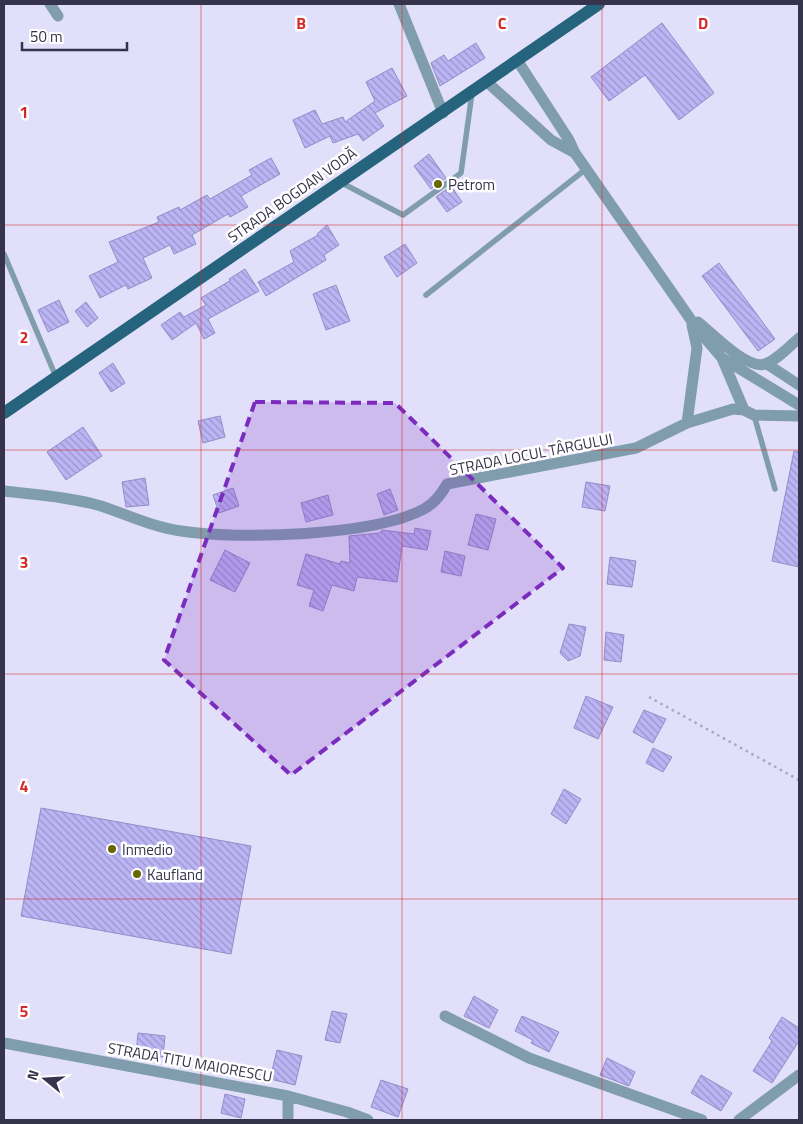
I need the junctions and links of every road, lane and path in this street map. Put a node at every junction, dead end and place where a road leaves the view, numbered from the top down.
1 (50, 4) edge
2 (399, 4) edge
3 (599, 4) edge
4 (58, 16) dead end
5 (517, 60) junction
6 (487, 82) junction
7 (472, 92) junction
8 (443, 113) junction
9 (575, 153) junction
10 (586, 169) junction
11 (340, 182) junction
12 (4, 254) edge
13 (426, 295) dead end
14 (690, 316) junction
15 (799, 338) edge
16 (722, 358) junction
17 (767, 364) junction
18 (56, 377) junction
19 (754, 377) junction
20 (786, 378) junction
21 (799, 385) edge
22 (799, 404) edge
23 (749, 412) junction
24 (4, 413) edge
25 (799, 416) edge
26 (687, 423) junction
27 (776, 489) dead end
28 (4, 491) edge
29 (649, 697) dead end
30 (799, 780) edge
31 (445, 1016) dead end
32 (4, 1043) edge
33 (799, 1075) edge
34 (288, 1096) junction
35 (288, 1120) edge
36 (368, 1120) edge
37 (702, 1120) edge
38 (739, 1120) edge

1 - 4 street
2 - 8 street
3 - 5 main road, STRADA BOGDAN VODĂ
5 - 6 main road, STRADA BOGDAN VODĂ
5 - 9 street
6 - 7 main road, STRADA BOGDAN VODĂ
6 - 9 street
7 - 8 main road, STRADA BOGDAN VODĂ
7 - 11 lane
8 - 11 main road, STRADA BOGDAN VODĂ
9 - 10 street
10 - 13 lane
10 - 14 street
11 - 18 main road, STRADA BOGDAN VODĂ
12 - 18 lane
14 - 16 street
14 - 17 street
14 - 26 street
15 - 17 street
16 - 19 street
16 - 23 street
17 - 20 street
18 - 24 main road, STRADA BOGDAN VODĂ
19 - 20 street
19 - 22 street
20 - 21 street
23 - 25 street, STRADA LOCUL TÂRGULUI
23 - 26 street, STRADA LOCUL TÂRGULUI
23 - 27 lane
26 - 28 street, STRADA LOCUL TÂRGULUI
29 - 30 path
31 - 37 street
32 - 34 street, STRADA TITU MAIORESCU
33 - 38 street
34 - 35 street
34 - 36 street, STRADA TITU MAIORESCU

